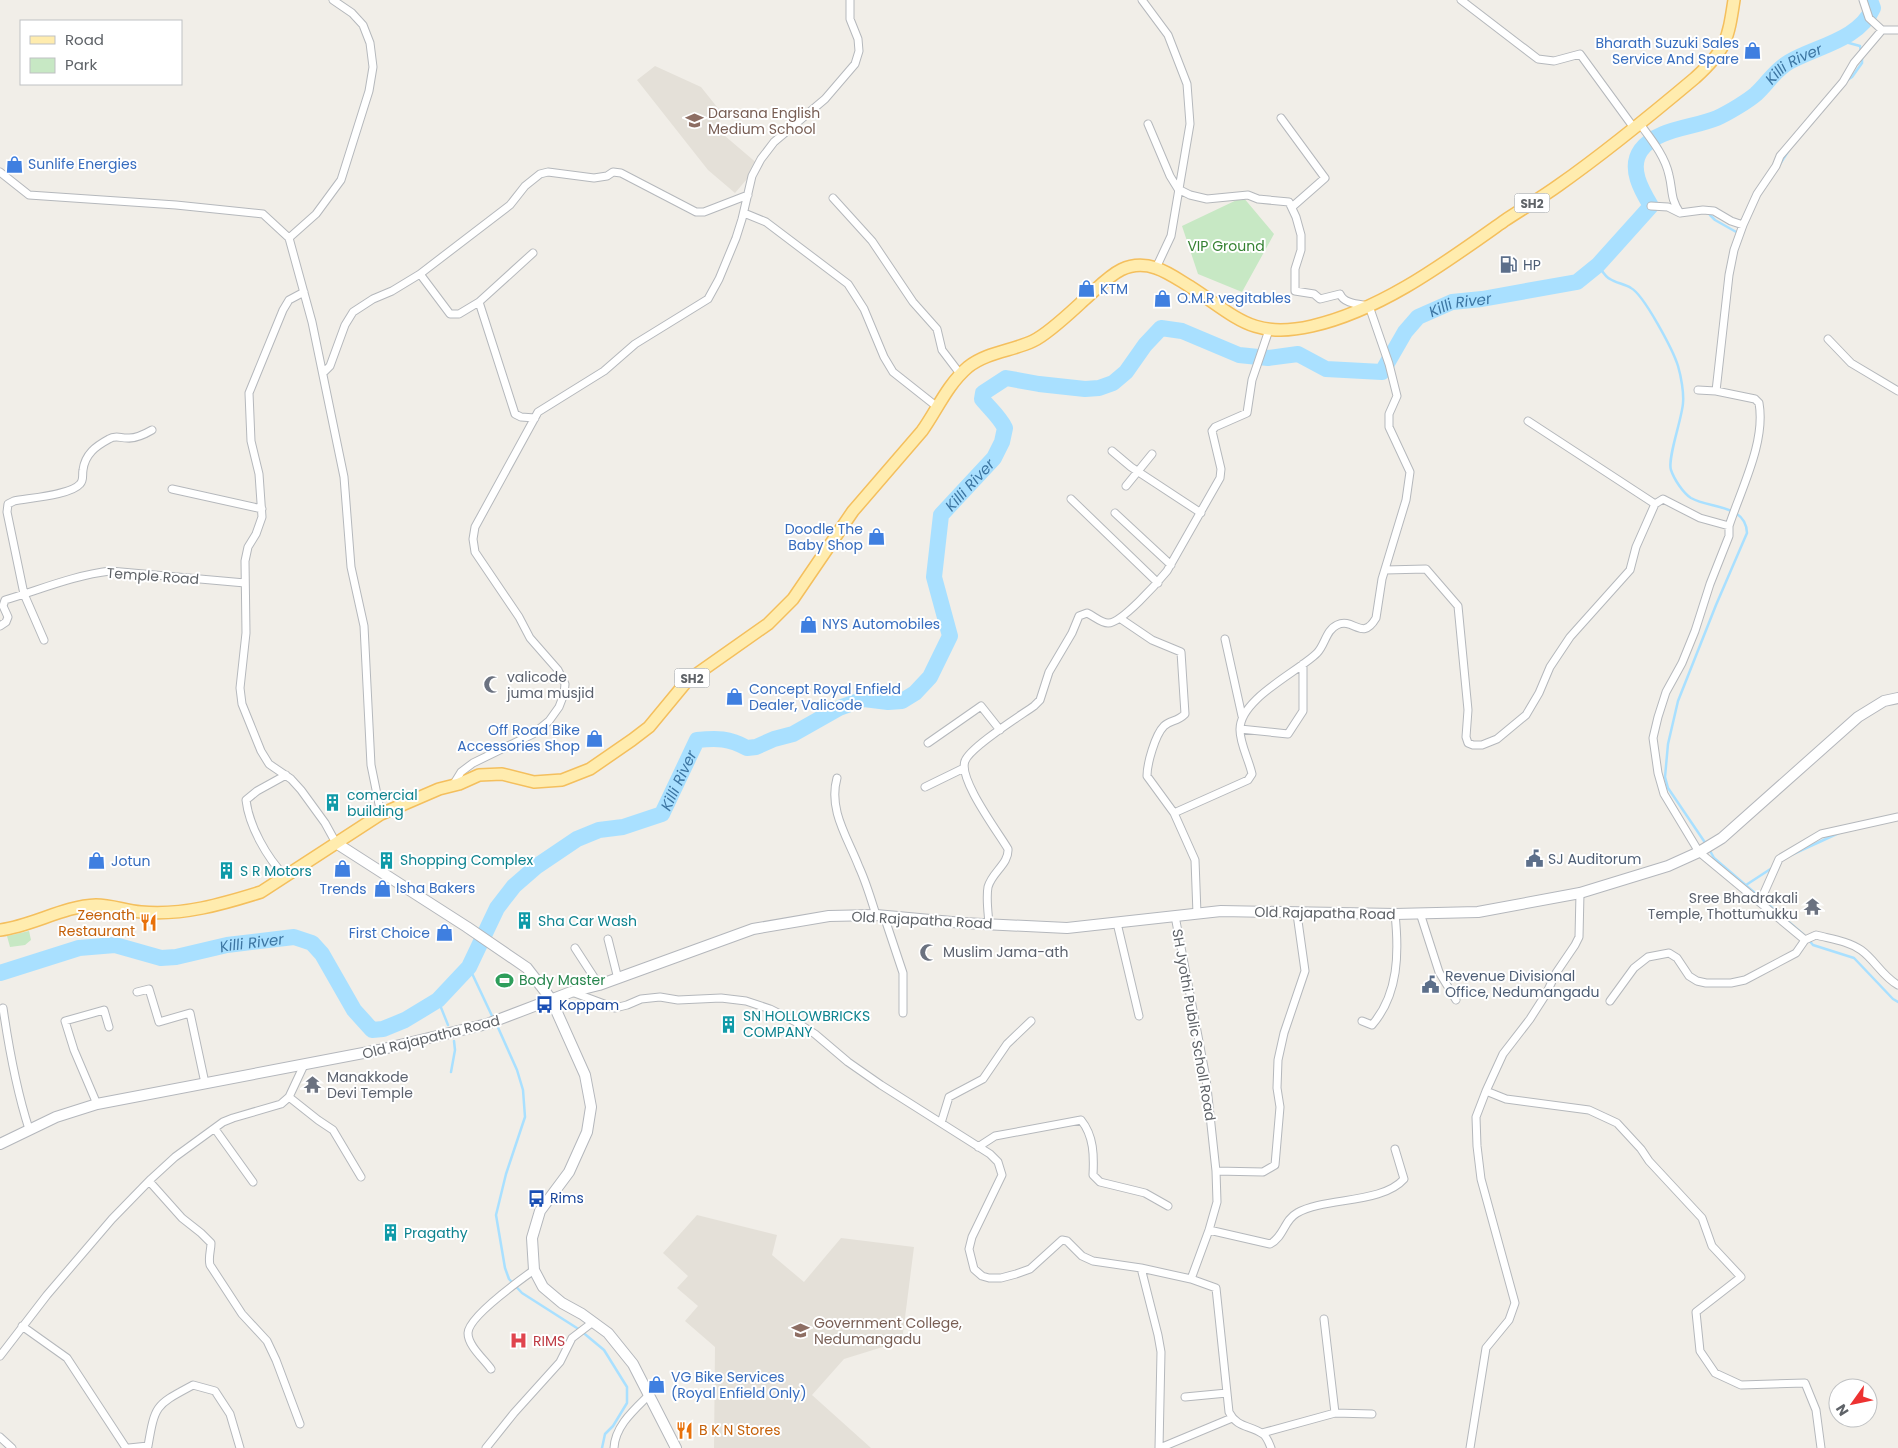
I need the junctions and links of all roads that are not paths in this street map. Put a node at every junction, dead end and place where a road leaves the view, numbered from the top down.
1 (333, 0) edge
2 (850, 0) edge
3 (1142, 0) edge
4 (1461, 0) edge
5 (1734, 0) edge
6 (1863, 0) edge
7 (1882, 30) junction
8 (1898, 30) edge
9 (1281, 118) dead end
10 (1148, 124) dead end
11 (1637, 126) junction
12 (0, 172) edge
13 (1178, 189) junction
14 (748, 196) junction
15 (833, 198) dead end
16 (1651, 206) dead end
17 (1292, 208) junction
18 (744, 213) junction
19 (1680, 213) junction
20 (1743, 225) junction
21 (289, 238) junction
22 (534, 253) dead end
23 (1156, 268) junction
24 (420, 274) junction
25 (304, 292) junction
26 (479, 302) junction
27 (1369, 306) junction
28 (1269, 330) junction
29 (1828, 339) dead end
30 (323, 372) junction
31 (961, 374) junction
32 (1698, 390) dead end
33 (1716, 391) junction
34 (1898, 391) edge
35 (936, 406) junction
36 (535, 418) junction
37 (1528, 421) dead end
38 (152, 430) dead end
39 (1112, 451) dead end
40 (1152, 454) dead end
41 (1137, 470) junction
42 (1126, 486) dead end
43 (172, 489) dead end
44 (1071, 499) dead end
45 (1655, 504) junction
46 (262, 509) junction
47 (1115, 513) dead end
48 (1201, 513) junction
49 (1731, 519) junction
50 (1171, 565) junction
51 (1385, 570) junction
52 (245, 583) junction
53 (1158, 584) junction
54 (24, 594) junction
55 (1121, 619) junction
56 (0, 626) edge
57 (44, 640) dead end
58 (1225, 640) dead end
59 (1303, 664) junction
60 (1898, 698) edge
61 (1242, 716) junction
62 (1240, 729) junction
63 (1000, 730) junction
64 (928, 743) dead end
65 (964, 768) junction
66 (286, 775) junction
67 (837, 778) dead end
68 (453, 785) junction
69 (925, 787) dead end
70 (1174, 813) junction
71 (381, 814) junction
72 (1898, 817) edge
73 (336, 843) junction
74 (1701, 851) junction
75 (285, 876) junction
76 (1580, 893) junction
77 (1760, 901) junction
78 (1420, 913) junction
79 (1197, 914) junction
80 (1297, 914) junction
81 (1395, 914) junction
82 (880, 915) junction
83 (1175, 916) junction
84 (989, 923) junction
85 (1117, 923) junction
86 (0, 930) edge
87 (608, 939) dead end
88 (1805, 940) junction
89 (575, 948) dead end
90 (618, 978) junction
91 (1898, 985) edge
92 (599, 986) junction
93 (137, 992) dead end
94 (571, 992) junction
95 (551, 999) junction
96 (1456, 1000) dead end
97 (1610, 1001) dead end
98 (3, 1008) dead end
99 (903, 1013) dead end
100 (1139, 1016) dead end
101 (1031, 1021) dead end
102 (1362, 1021) dead end
103 (109, 1027) dead end
104 (304, 1065) junction
105 (205, 1083) junction
106 (1486, 1090) junction
107 (289, 1096) junction
108 (97, 1104) junction
109 (941, 1123) junction
110 (28, 1129) junction
111 (215, 1129) junction
112 (0, 1144) edge
113 (978, 1146) junction
114 (1395, 1149) dead end
115 (1216, 1171) junction
116 (360, 1176) dead end
117 (149, 1181) junction
118 (253, 1182) dead end
119 (1168, 1206) dead end
120 (1209, 1230) junction
121 (1142, 1268) junction
122 (534, 1270) junction
123 (1191, 1279) junction
124 (1324, 1319) dead end
125 (593, 1322) junction
126 (22, 1326) junction
127 (0, 1356) edge
128 (491, 1368) dead end
129 (1227, 1393) junction
130 (649, 1395) junction
131 (1185, 1397) dead end
132 (1335, 1413) junction
133 (1372, 1414) dead end
134 (1232, 1418) junction
135 (300, 1424) dead end
136 (1262, 1433) junction
137 (0, 1438) edge
138 (12, 1448) edge
139 (127, 1448) edge
140 (240, 1448) edge
141 (486, 1448) edge
142 (614, 1448) edge
143 (676, 1448) edge
144 (1160, 1448) edge
145 (1271, 1448) edge
146 (1470, 1448) edge
147 (1821, 1448) edge

1 - 21 street
2 - 14 street
3 - 13 street
4 - 11 street
5 - 11 main road, SH2
6 - 7 street
7 - 8 street
7 - 20 street
9 - 17 street
10 - 13 street
11 - 19 street
11 - 27 main road, SH2
12 - 21 street
13 - 17 street
13 - 23 street
14 - 18 street
14 - 24 street
15 - 31 street
16 - 19 street
17 - 27 street
18 - 35 street
18 - 36 street
19 - 20 street
20 - 33 street
21 - 25 street
22 - 26 street
23 - 28 main road, SH2
23 - 31 main road, SH2
24 - 26 street
24 - 30 street
25 - 30 street
25 - 46 street
26 - 36 street
27 - 28 main road, SH2
27 - 51 street
28 - 48 street
29 - 34 street
30 - 71 street
31 - 35 main road, SH2
32 - 33 street
33 - 49 street
35 - 68 main road, SH2
36 - 68 street
37 - 45 street
38 - 54 street
39 - 41 street
40 - 41 street
41 - 42 street
41 - 48 street
43 - 46 street
44 - 53 street
45 - 49 street
45 - 51 street
46 - 52 street
47 - 50 street
48 - 50 street
49 - 74 street
50 - 53 street
51 - 59 street
52 - 54 street, Temple Road
52 - 66 street
53 - 55 street
54 - 56 street, Temple Road
54 - 57 street
55 - 63 street
55 - 70 street
58 - 61 street
59 - 61 street
59 - 62 street
60 - 74 main road, Old Rajapatha Road
61 - 62 street
62 - 70 street
63 - 64 street
63 - 65 street
65 - 69 street
65 - 84 street
66 - 73 street
66 - 75 street
67 - 82 street
68 - 71 main road, SH2
70 - 79 street
71 - 73 main road, SH2
72 - 77 street
73 - 75 main road, SH2
73 - 95 main road
74 - 76 main road, Old Rajapatha Road
74 - 77 street
75 - 86 main road, SH2
76 - 78 main road, Old Rajapatha Road
76 - 106 street
77 - 88 street
78 - 81 main road, Old Rajapatha Road
78 - 96 street
79 - 80 main road, Old Rajapatha Road
79 - 83 main road, Old Rajapatha Road
80 - 81 main road, Old Rajapatha Road
80 - 115 street
81 - 102 street
82 - 84 main road, Old Rajapatha Road
82 - 90 main road, Old Rajapatha Road
82 - 99 street
83 - 85 main road, Old Rajapatha Road
83 - 115 street, SH Jyothi Public Scholl Road
84 - 85 main road, Old Rajapatha Road
85 - 100 street
87 - 90 street
88 - 91 street
88 - 97 street
89 - 92 street
90 - 92 main road, Old Rajapatha Road
92 - 94 main road, Old Rajapatha Road
93 - 105 street
94 - 95 main road, Old Rajapatha Road
94 - 109 street
95 - 104 main road, Old Rajapatha Road
95 - 122 main road
98 - 110 street
101 - 109 street
103 - 108 street
104 - 105 main road, Old Rajapatha Road
104 - 107 street
105 - 108 main road, Old Rajapatha Road
106 - 146 street
106 - 147 street
107 - 111 street
107 - 116 street
108 - 110 main road, Old Rajapatha Road
109 - 113 street
110 - 112 main road, Old Rajapatha Road
111 - 117 street
111 - 118 street
113 - 119 street
113 - 121 street
114 - 120 street
115 - 120 street, SH Jyothi Public Scholl Road
117 - 126 street
117 - 135 street
120 - 123 street, SH Jyothi Public Scholl Road
121 - 123 street
121 - 144 street
122 - 125 main road
122 - 128 street
123 - 129 street
124 - 132 street
125 - 130 main road
125 - 141 street
126 - 127 street
126 - 139 street
129 - 131 street
129 - 134 street
130 - 142 street
130 - 143 main road
132 - 133 street
132 - 136 street
134 - 136 street
134 - 144 street
136 - 145 street
137 - 138 street
139 - 140 street

